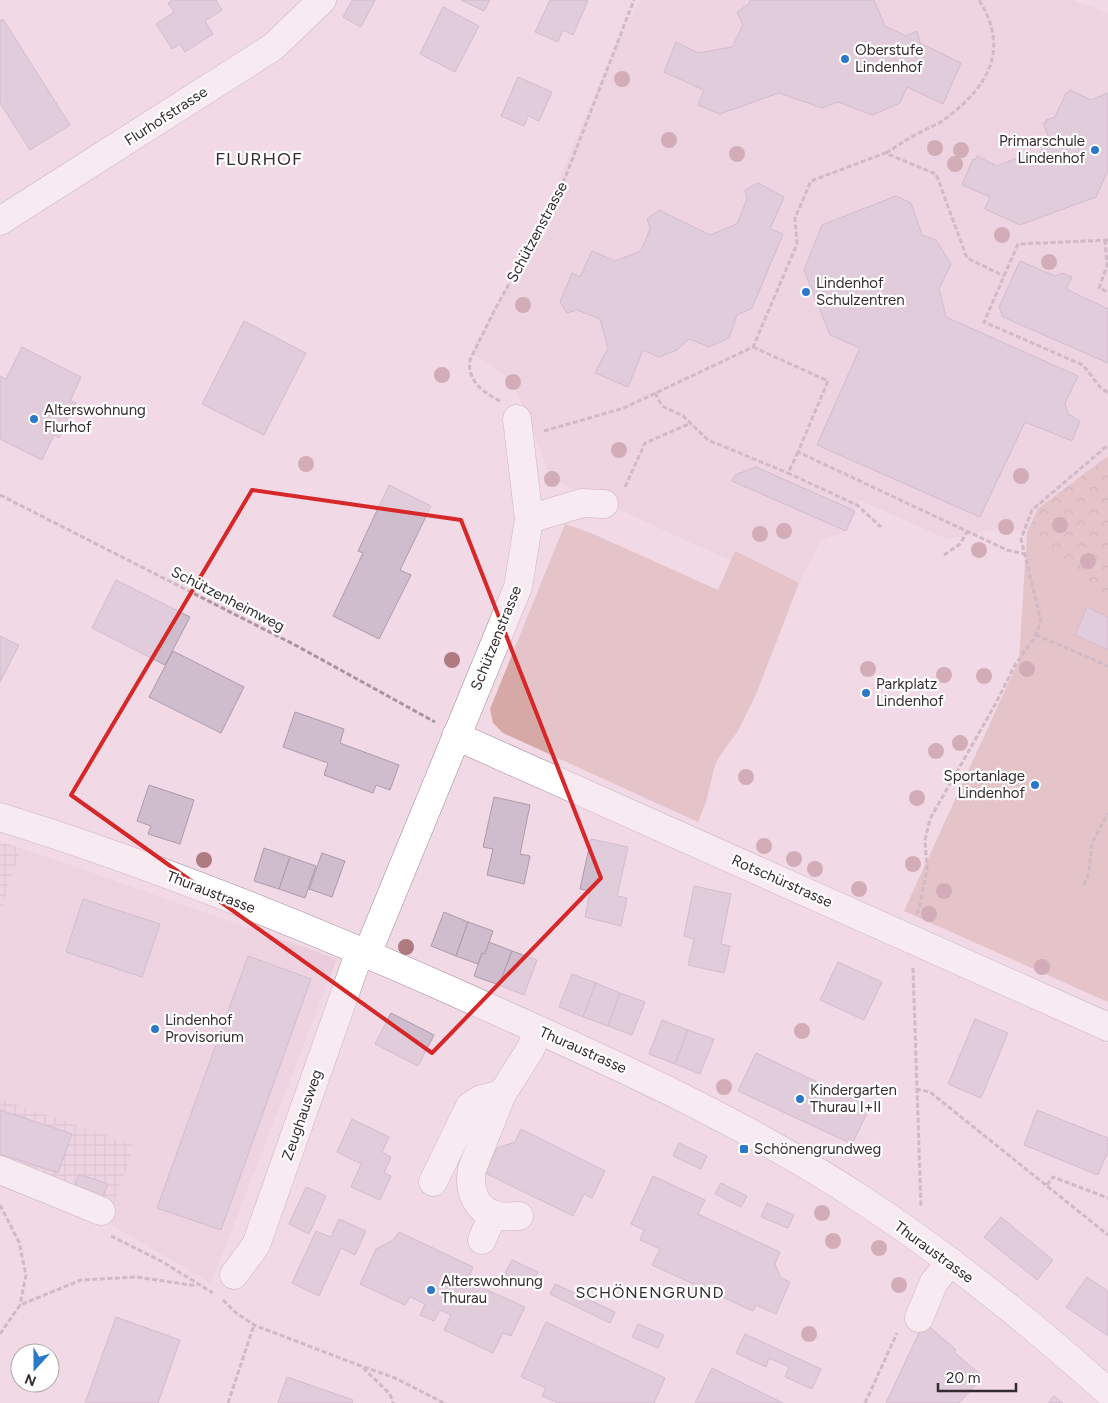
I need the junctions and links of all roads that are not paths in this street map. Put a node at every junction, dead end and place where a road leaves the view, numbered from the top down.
1 (322, 0) edge
2 (0, 221) edge
3 (526, 426) road end
4 (604, 504) dead end
5 (529, 519) junction
6 (448, 730) junction
7 (0, 817) edge
8 (364, 952) junction
9 (1108, 1027) edge
10 (539, 1030) junction
11 (502, 1094) junction
12 (0, 1170) edge
13 (433, 1182) dead end
14 (101, 1211) dead end
15 (493, 1214) junction
16 (520, 1216) dead end
17 (482, 1240) dead end
18 (951, 1262) junction
19 (226, 1285) road end
20 (919, 1318) dead end
21 (1108, 1392) edge

1 - 2 street, Flurhofstrasse
3 - 5 street, Schützenstrasse
4 - 5 street
5 - 6 street, Schützenstrasse
6 - 8 street, Schützenstrasse
6 - 9 street, Rotschürstrasse
7 - 8 street, Thuraustrasse
8 - 10 street, Thuraustrasse
8 - 19 street, Zeughausweg
10 - 11 street
10 - 18 street, Thuraustrasse
11 - 13 street
11 - 15 street
12 - 14 street
15 - 16 street
15 - 17 street
18 - 20 street
18 - 21 street, Thuraustrasse

